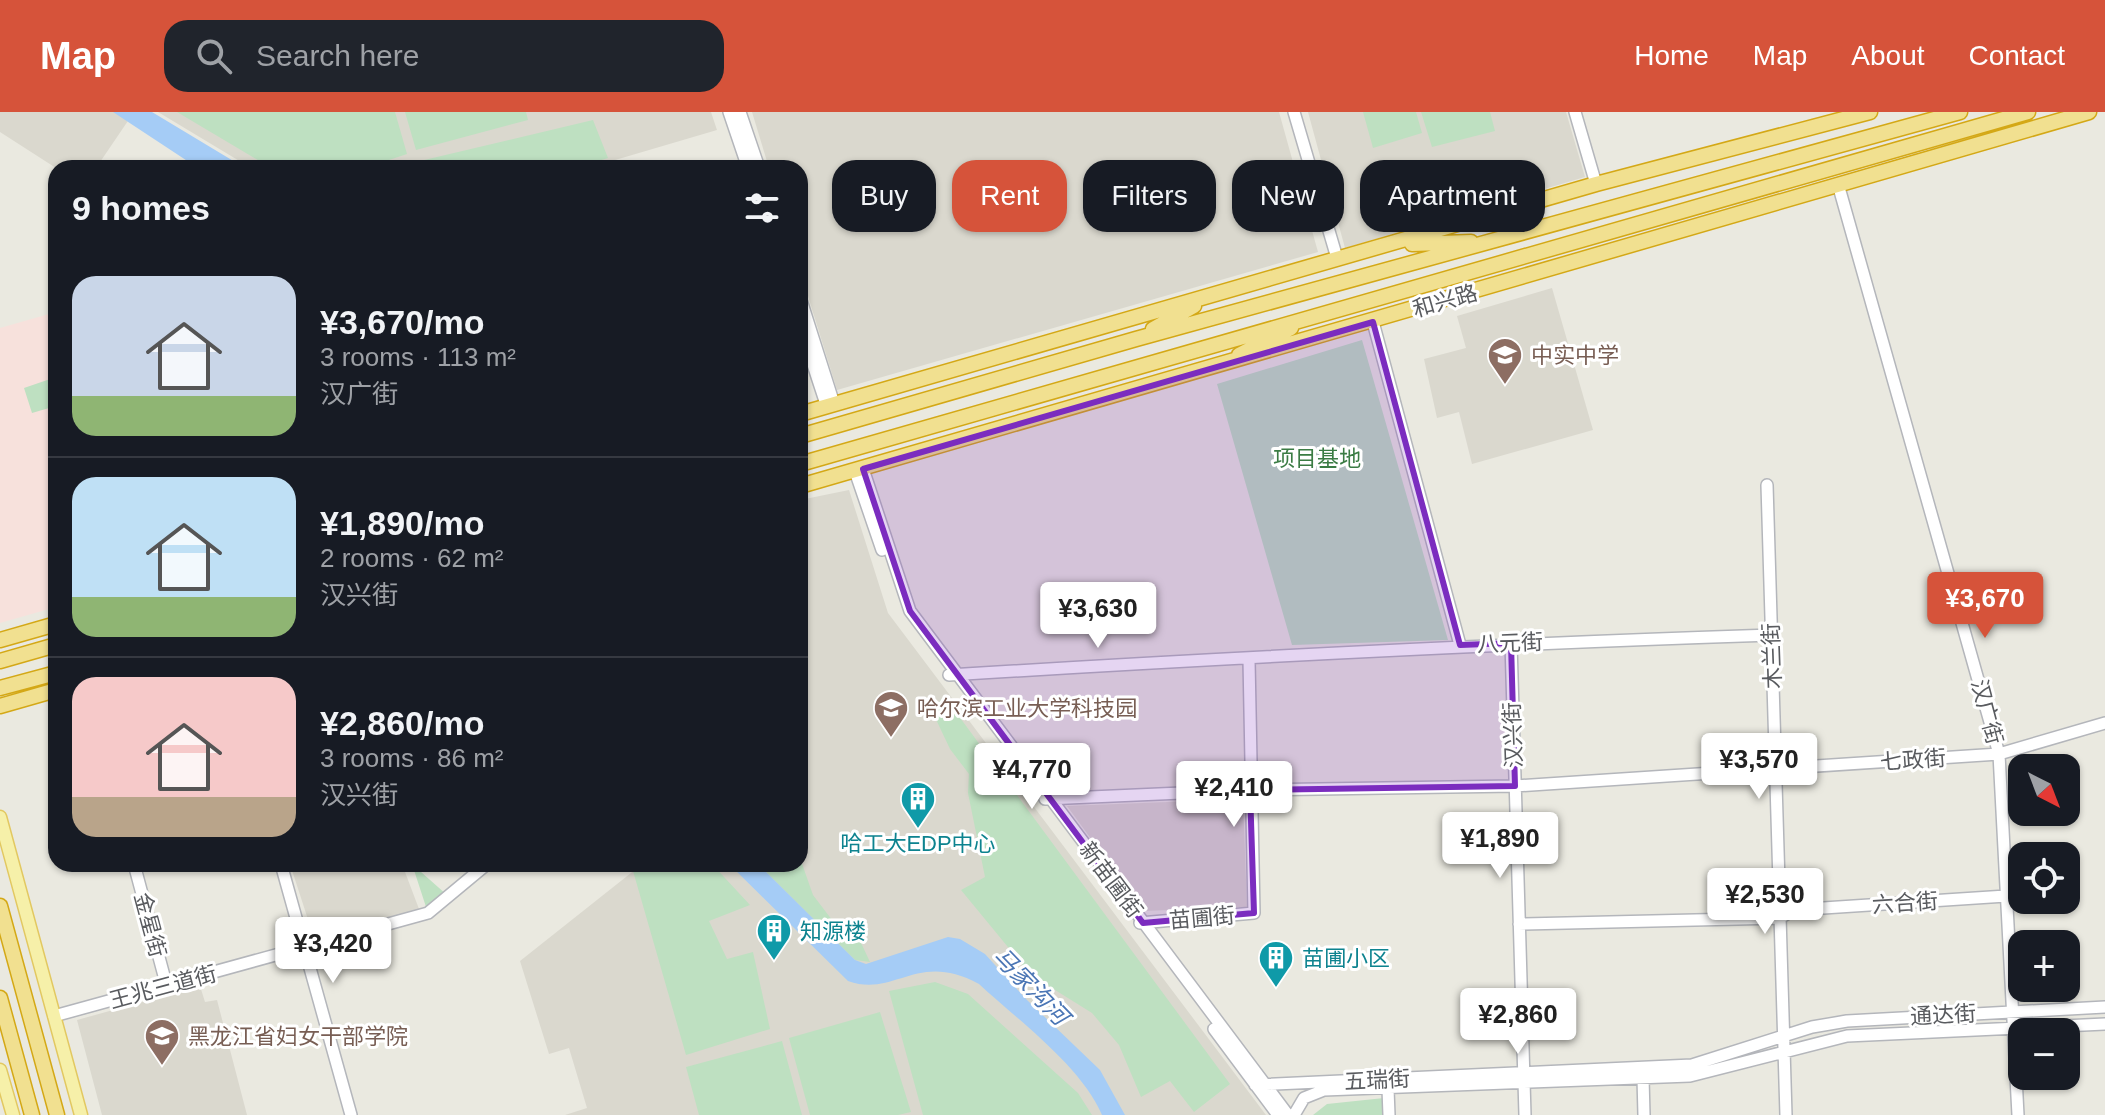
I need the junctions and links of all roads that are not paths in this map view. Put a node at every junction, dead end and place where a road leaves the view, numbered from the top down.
1 (729, 112) edge
2 (740, 112) edge
3 (1294, 112) edge
4 (1575, 112) edge
5 (1870, 112) edge
6 (1920, 112) edge
7 (1960, 112) edge
8 (2028, 112) edge
9 (2089, 112) edge
10 (1818, 119) edge
11 (1972, 128) junction
12 (1867, 137) junction
13 (745, 160) edge
14 (756, 160) edge
15 (1885, 170) junction
16 (1596, 184) junction
17 (1838, 184) junction
18 (1495, 241) junction
19 (1389, 245) junction
20 (1337, 258) junction
21 (1215, 294) junction
22 (1321, 313) junction
23 (1373, 322) junction
24 (808, 326) edge
25 (1136, 339) junction
26 (808, 346) edge
27 (1210, 370) junction
28 (830, 405) junction
29 (808, 412) edge
30 (883, 413) junction
31 (808, 434) edge
32 (808, 462) edge
33 (859, 470) junction
34 (808, 484) edge
35 (1767, 485) dead end
36 (48, 626) edge
37 (1772, 635) junction
38 (0, 640) edge
39 (1511, 643) junction
40 (1460, 645) junction
41 (48, 647) edge
42 (0, 658) edge
43 (1249, 660) junction
44 (953, 674) junction
45 (48, 675) edge
46 (0, 688) edge
47 (48, 692) edge
48 (16, 702) junction
49 (0, 706) edge
50 (0, 712) edge
51 (2105, 723) edge
52 (1999, 754) junction
53 (1775, 770) junction
54 (1515, 786) junction
55 (1250, 790) junction
56 (1048, 799) junction
57 (0, 817) edge
58 (136, 872) edge
59 (283, 872) edge
60 (477, 872) edge
61 (2006, 896) junction
62 (0, 906) edge
63 (1780, 918) junction
64 (1140, 923) junction
65 (1519, 924) junction
66 (305, 948) junction
67 (167, 987) junction
68 (0, 998) edge
69 (2105, 1007) edge
70 (2012, 1011) junction
71 (54, 1016) junction
72 (2012, 1018) edge
73 (2105, 1024) edge
74 (2080, 1025) edge
75 (2008, 1028) edge
76 (1783, 1036) junction
77 (1784, 1053) junction
78 (0, 1070) edge
79 (1643, 1078) junction
80 (1524, 1079) junction
81 (1260, 1085) junction
82 (1388, 1089) junction
83 (2017, 1090) edge
84 (13, 1115) edge
85 (32, 1115) edge
86 (57, 1115) edge
87 (81, 1115) edge
88 (351, 1115) edge
89 (1278, 1115) edge
90 (1291, 1115) edge
91 (1389, 1115) edge
92 (1525, 1115) edge
93 (1644, 1115) edge
94 (1786, 1115) edge
95 (2018, 1115) edge

1 - 13 street
2 - 14 street
3 - 20 street
4 - 16 street
5 - 10 highway
6 - 12 highway
7 - 12 highway, 和兴路
8 - 11 highway
9 - 15 highway, 和兴路
10 - 16 highway
11 - 15 highway
11 - 22 highway, 和兴路
12 - 18 highway, 和兴路
15 - 17 highway, 和兴路
16 - 19 highway
17 - 23 highway, 和兴路
17 - 52 street, 汉广街
18 - 19 highway
18 - 25 highway, 和兴路
19 - 20 highway
20 - 21 highway
21 - 25 highway
21 - 28 highway
22 - 27 highway
22 - 32 highway, 和兴路
23 - 27 highway, 和兴路
23 - 40 street
24 - 28 street
25 - 30 highway, 和兴路
26 - 28 street
27 - 33 highway, 和兴路
28 - 29 highway
28 - 30 highway
30 - 31 highway, 和兴路
33 - 34 highway, 和兴路
33 - 44 street, 新苗圃街
35 - 37 street, 木兰街
36 - 38 highway
37 - 39 street, 八元街
37 - 53 street, 木兰街
39 - 40 street, 八元街
39 - 54 street, 汉兴街
40 - 43 street, 八元街
41 - 42 highway
43 - 44 street, 八元街
43 - 55 street, 苗圃街
44 - 56 street, 新苗圃街
45 - 46 highway
47 - 48 highway
48 - 49 highway
48 - 50 main road
51 - 52 street, 七政街
52 - 53 street, 七政街
52 - 61 street, 汉广街
53 - 54 street, 七政街
53 - 63 street, 木兰街
54 - 55 street, 七政街
54 - 65 street, 汉兴街
55 - 56 street, 七政街
55 - 64 street, 苗圃街
56 - 64 street, 新苗圃街
57 - 71 main road
58 - 67 street, 金星街
59 - 66 street
60 - 66 street, 王兆三道街
61 - 63 street, 六合街
61 - 70 street, 汉广街
62 - 86 highway
63 - 65 street, 六合街
63 - 76 street, 木兰街
64 - 81 street, 新苗圃街
65 - 80 street, 汉兴街
66 - 67 street, 王兆三道街
66 - 88 street
67 - 71 street, 王兆三道街
68 - 85 highway
69 - 70 street, 通达街
70 - 72 street, 汉广街
70 - 76 street, 通达街
71 - 87 main road
73 - 74 street, 通达街
75 - 77 street, 通达街
76 - 77 street, 木兰街
76 - 80 street, 五瑞街
77 - 79 street, 五瑞街
77 - 94 street, 木兰街
78 - 84 main road
79 - 80 street, 五瑞街
79 - 93 street
80 - 81 street, 五瑞街
80 - 82 street, 五瑞街
80 - 92 street, 汉兴街
81 - 89 street, 新苗圃街
81 - 90 street, 新苗圃街
82 - 90 street, 五瑞街
82 - 91 street
83 - 95 street, 汉广街

